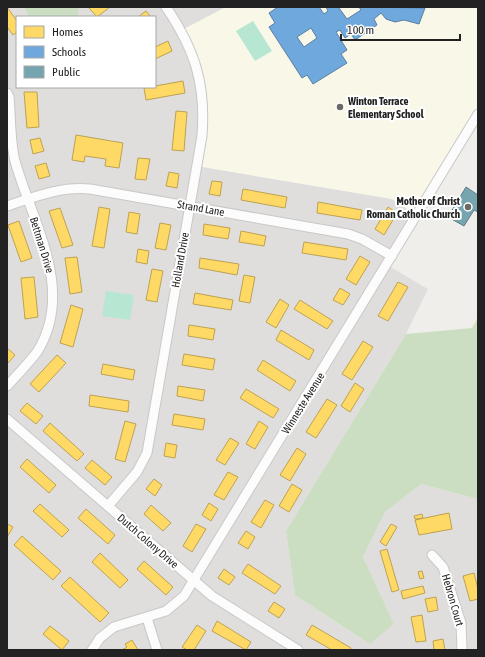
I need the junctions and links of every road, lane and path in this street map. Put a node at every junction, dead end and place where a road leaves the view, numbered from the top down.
1 (166, 7) edge
2 (7, 94) edge
3 (478, 114) edge
4 (28, 199) junction
5 (7, 206) edge
6 (190, 206) junction
7 (392, 256) junction
8 (7, 386) edge
9 (7, 419) edge
10 (108, 506) junction
11 (432, 555) dead end
12 (194, 580) junction
13 (146, 618) junction
14 (92, 650) edge
15 (157, 650) edge
16 (298, 650) edge
17 (462, 650) edge

1 - 6 street, Holland Drive
2 - 4 street, Bettman Drive
3 - 7 street, Winneste Avenue
4 - 5 street, Strand Lane
4 - 6 street, Strand Lane
4 - 8 street, Bettman Drive
6 - 7 street, Strand Lane
6 - 10 street, Holland Drive
7 - 12 street, Winneste Avenue
9 - 10 street, Dutch Colony Drive
10 - 12 street, Dutch Colony Drive
11 - 17 street, Hebron Court
12 - 13 street, Winneste Avenue
12 - 16 street, Dutch Colony Drive
13 - 14 street, Winneste Avenue
13 - 15 street

